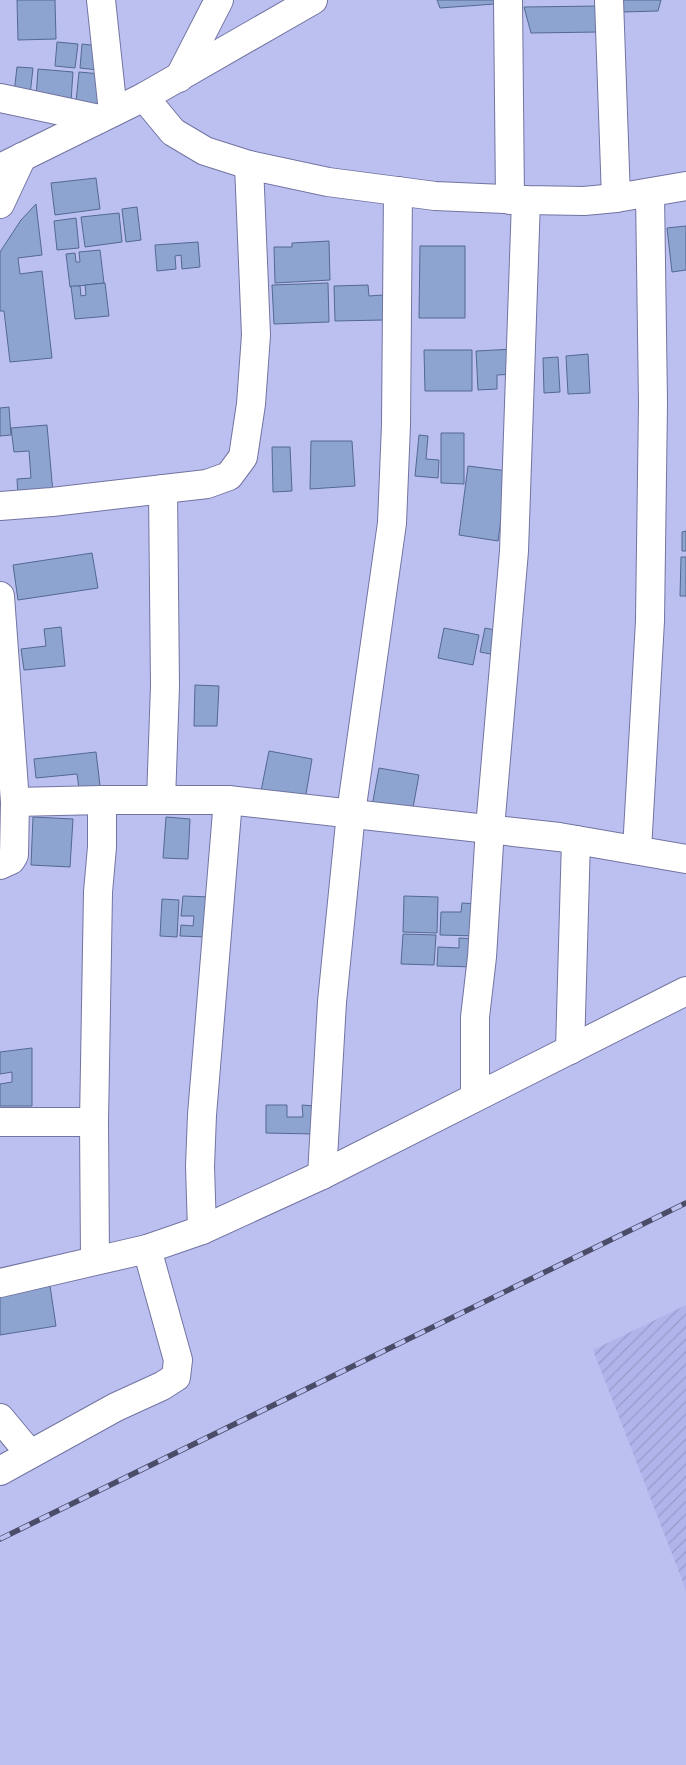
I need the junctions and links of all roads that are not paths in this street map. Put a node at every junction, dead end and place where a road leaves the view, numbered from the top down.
1 (101, 0) edge
2 (219, 0) edge
3 (313, 0) edge
4 (508, 0) edge
5 (609, 0) edge
6 (179, 78) junction
7 (144, 97) junction
8 (0, 98) edge
9 (106, 115) junction
10 (11, 162) edge
11 (249, 165) junction
12 (686, 186) edge
13 (398, 191) junction
14 (650, 192) junction
15 (616, 198) junction
16 (518, 200) junction
17 (0, 204) edge
18 (164, 489) junction
19 (0, 506) edge
20 (0, 596) edge
21 (9, 786) edge
22 (102, 800) junction
23 (161, 800) junction
24 (228, 800) junction
25 (351, 813) junction
26 (490, 828) junction
27 (576, 840) junction
28 (637, 850) junction
29 (686, 859) edge
30 (0, 865) edge
31 (686, 991) edge
32 (570, 1050) junction
33 (475, 1098) junction
34 (0, 1122) edge
35 (94, 1122) junction
36 (322, 1175) junction
37 (202, 1230) junction
38 (147, 1249) junction
39 (95, 1260) junction
40 (0, 1283) edge
41 (0, 1418) edge
42 (30, 1454) junction
43 (0, 1471) edge

1 - 9 street
2 - 6 street
3 - 6 street
4 - 16 street
5 - 15 street
6 - 7 street
7 - 9 street
7 - 11 street
8 - 9 street
9 - 10 street
10 - 17 street
11 - 13 street
11 - 18 street
12 - 14 street
13 - 16 street
13 - 25 street
14 - 15 street
14 - 28 street
15 - 16 street
16 - 26 street
18 - 19 street
18 - 23 street
20 - 21 street
21 - 22 street
21 - 30 street
22 - 23 street
22 - 35 street
23 - 24 street
24 - 25 street
24 - 37 street
25 - 26 street
25 - 36 street
26 - 27 street
26 - 33 street
27 - 28 street
27 - 32 street
28 - 29 street
31 - 32 street
32 - 33 street
33 - 36 street
34 - 35 street
35 - 39 street
36 - 37 street
37 - 38 street
38 - 39 street
38 - 42 street
39 - 40 street
41 - 42 street
42 - 43 street

